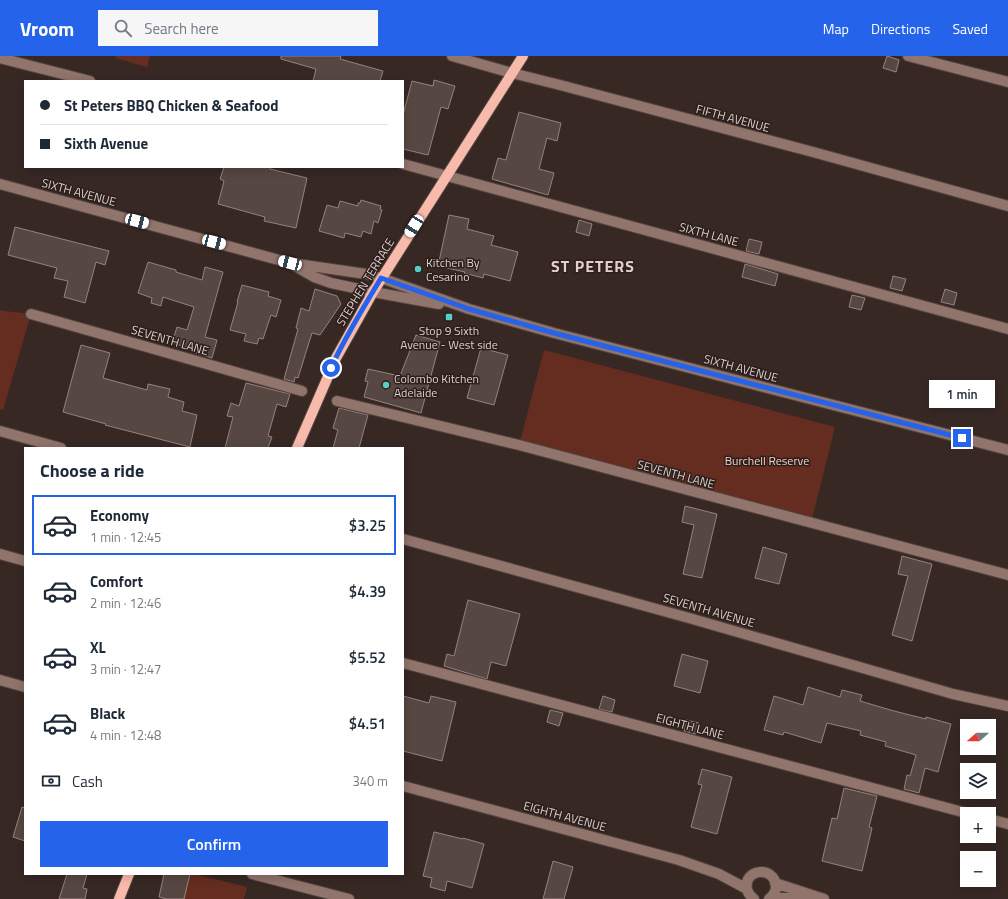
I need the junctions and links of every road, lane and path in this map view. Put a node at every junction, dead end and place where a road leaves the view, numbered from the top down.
1 (452, 56) edge
2 (522, 56) edge
3 (908, 56) edge
4 (0, 58) edge
5 (512, 73) junction
6 (86, 80) edge
7 (1008, 82) edge
8 (404, 164) edge
9 (447, 175) junction
10 (0, 184) edge
11 (1008, 206) edge
12 (290, 263) junction
13 (381, 278) junction
14 (373, 292) junction
15 (469, 309) junction
16 (31, 314) dead end
17 (1008, 329) edge
18 (302, 391) dead end
19 (337, 401) dead end
20 (0, 431) edge
21 (57, 447) edge
22 (297, 447) edge
23 (1008, 450) edge
24 (404, 539) edge
25 (0, 554) edge
26 (24, 561) edge
27 (1008, 575) edge
28 (404, 663) edge
29 (0, 680) edge
30 (24, 687) edge
31 (1008, 706) edge
32 (404, 786) edge
33 (960, 811) edge
34 (996, 821) edge
35 (1008, 824) edge
36 (719, 874) junction
37 (129, 875) edge
38 (256, 875) edge
39 (750, 877) junction
40 (775, 883) junction
41 (750, 895) edge
42 (770, 898) edge
43 (819, 898) edge
44 (119, 899) edge
45 (349, 899) edge

1 - 5 street, FIFTH AVENUE
2 - 5 main road, STEPHEN TERRACE
3 - 7 street
4 - 6 street
5 - 9 main road, STEPHEN TERRACE
5 - 11 street, FIFTH AVENUE
8 - 9 street, SIXTH LANE
9 - 13 main road, STEPHEN TERRACE
9 - 17 street, SIXTH LANE
10 - 12 street, SIXTH AVENUE
12 - 13 street, SIXTH AVENUE
12 - 14 street, SIXTH AVENUE
13 - 14 main road, STEPHEN TERRACE
13 - 15 street, SIXTH AVENUE
14 - 15 street, SIXTH AVENUE
14 - 22 main road, STEPHEN TERRACE
15 - 23 street, SIXTH AVENUE
16 - 18 street, SEVENTH LANE
19 - 27 street, SEVENTH LANE
20 - 21 street
24 - 31 street, SEVENTH AVENUE
25 - 26 street
28 - 33 street, EIGHTH LANE
29 - 30 street
32 - 36 street, EIGHTH AVENUE
34 - 35 street
36 - 39 street, EIGHTH AVENUE
36 - 41 street, EIGHTH AVENUE
37 - 44 main road
38 - 45 street
39 - 40 street, EIGHTH AVENUE
39 - 41 street
40 - 42 street
40 - 43 street
42 - 43 street

